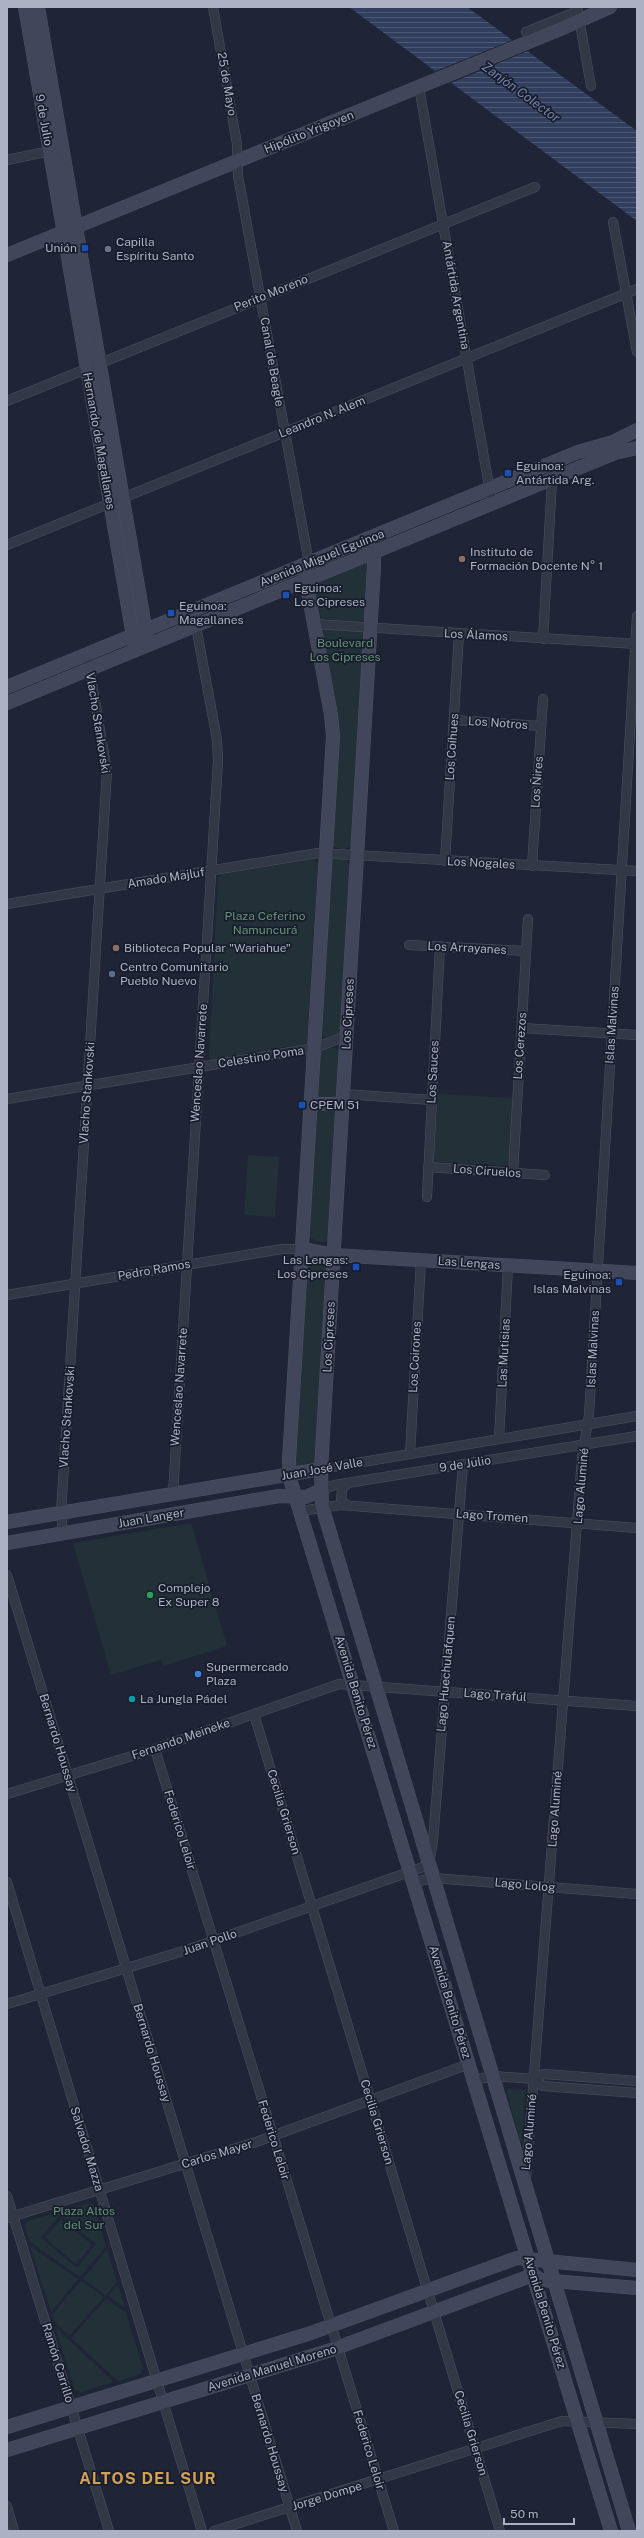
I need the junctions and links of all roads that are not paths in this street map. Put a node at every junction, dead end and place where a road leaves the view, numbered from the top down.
1 (24, 7) edge
2 (38, 7) edge
3 (213, 7) edge
4 (610, 7) edge
5 (578, 12) edge
6 (591, 86) dead end
7 (420, 87) junction
8 (62, 148) junction
9 (49, 151) junction
10 (7, 160) edge
11 (238, 161) junction
12 (535, 186) dead end
13 (613, 222) dead end
14 (444, 223) junction
15 (76, 227) junction
16 (63, 232) junction
17 (7, 255) edge
18 (637, 289) edge
19 (626, 293) junction
20 (260, 298) junction
21 (637, 352) edge
22 (467, 358) junction
23 (99, 364) junction
24 (86, 369) junction
25 (7, 401) edge
26 (637, 430) edge
27 (285, 432) junction
28 (637, 448) edge
29 (553, 462) junction
30 (552, 479) junction
31 (489, 489) junction
32 (122, 499) junction
33 (492, 503) junction
34 (110, 504) junction
35 (366, 540) junction
36 (7, 545) edge
37 (372, 553) junction
38 (306, 564) junction
39 (306, 580) junction
40 (194, 610) junction
41 (637, 616) edge
42 (314, 624) junction
43 (196, 625) junction
44 (371, 628) junction
45 (145, 630) junction
46 (459, 634) junction
47 (133, 636) junction
48 (543, 638) junction
49 (636, 644) edge
50 (148, 645) junction
51 (136, 650) junction
52 (87, 654) junction
53 (90, 669) junction
54 (7, 687) edge
55 (543, 699) dead end
56 (7, 703) edge
57 (454, 720) junction
58 (541, 726) junction
59 (326, 854) junction
60 (358, 856) junction
61 (445, 861) junction
62 (532, 866) junction
63 (621, 870) junction
64 (211, 871) junction
65 (637, 871) edge
66 (100, 889) junction
67 (7, 904) edge
68 (528, 919) dead end
69 (408, 945) dead end
70 (440, 946) junction
71 (526, 951) junction
72 (522, 1028) junction
73 (611, 1033) junction
74 (637, 1035) edge
75 (347, 1036) junction
76 (314, 1048) junction
77 (199, 1067) junction
78 (88, 1086) junction
79 (343, 1097) junction
80 (7, 1099) edge
81 (311, 1099) junction
82 (432, 1100) junction
83 (428, 1167) junction
84 (512, 1173) junction
85 (545, 1175) dead end
86 (427, 1197) dead end
87 (302, 1249) junction
88 (334, 1255) junction
89 (421, 1260) junction
90 (187, 1265) junction
91 (508, 1266) junction
92 (597, 1271) junction
93 (637, 1273) edge
94 (75, 1284) junction
95 (7, 1295) edge
96 (637, 1416) edge
97 (588, 1424) junction
98 (586, 1435) joint
99 (637, 1436) edge
100 (499, 1439) junction
101 (584, 1445) junction
102 (410, 1454) junction
103 (463, 1464) junction
104 (321, 1469) junction
105 (289, 1474) junction
106 (348, 1483) junction
107 (321, 1490) junction
108 (173, 1494) junction
109 (295, 1496) junction
110 (347, 1505) junction
111 (322, 1506) junction
112 (301, 1511) junction
113 (61, 1513) junction
114 (459, 1514) junction
115 (7, 1522) edge
116 (577, 1523) junction
117 (637, 1528) edge
118 (64, 1533) junction
119 (7, 1543) edge
120 (7, 1575) edge
121 (354, 1684) junction
122 (375, 1685) junction
123 (445, 1691) junction
124 (564, 1700) junction
125 (637, 1706) edge
126 (254, 1714) junction
127 (155, 1749) junction
128 (68, 1776) junction
129 (7, 1794) edge
130 (429, 1865) junction
131 (412, 1876) junction
132 (433, 1878) junction
133 (7, 1882) edge
134 (549, 1887) junction
135 (637, 1894) edge
136 (312, 1906) junction
137 (214, 1941) junction
138 (126, 1968) junction
139 (41, 1994) junction
140 (7, 2004) edge
141 (469, 2064) junction
142 (493, 2076) junction
143 (534, 2079) junction
144 (474, 2080) junction
145 (637, 2081) edge
146 (637, 2093) edge
147 (371, 2100) junction
148 (273, 2136) junction
149 (185, 2164) junction
150 (525, 2183) junction
151 (100, 2190) junction
152 (7, 2196) edge
153 (10, 2217) edge
154 (528, 2258) junction
155 (547, 2262) junction
156 (637, 2270) edge
157 (533, 2274) junction
158 (555, 2281) junction
159 (637, 2281) edge
160 (637, 2288) edge
161 (428, 2291) junction
162 (434, 2312) junction
163 (331, 2326) junction
164 (338, 2348) junction
165 (243, 2354) junction
166 (250, 2375) junction
167 (157, 2381) junction
168 (164, 2402) junction
169 (71, 2407) junction
170 (577, 2420) junction
171 (596, 2421) junction
172 (637, 2424) edge
173 (7, 2427) edge
174 (78, 2428) junction
175 (476, 2448) junction
176 (7, 2450) edge
177 (378, 2480) junction
178 (7, 2506) edge
179 (290, 2508) junction
180 (14, 2531) edge
181 (109, 2531) edge
182 (202, 2531) edge
183 (214, 2531) edge
184 (297, 2531) edge
185 (394, 2531) edge
186 (500, 2531) edge
187 (611, 2531) edge
188 (629, 2531) edge

1 - 9 main road, 9 de Julio
2 - 8 main road, 9 de Julio
3 - 11 street, 25 de Mayo
4 - 5 main road, Hipólito Yrigoyen
5 - 6 street
5 - 7 main road, Hipólito Yrigoyen
7 - 11 main road, Hipólito Yrigoyen
7 - 14 street, Antártida Argentina
8 - 9 street
8 - 15 main road, 9 de Julio
9 - 10 street
9 - 16 main road, 9 de Julio
11 - 15 main road, Hipólito Yrigoyen
11 - 20 street, Canal de Beagle
12 - 14 street, Perito Moreno
13 - 19 street
14 - 20 street, Perito Moreno
14 - 22 street, Antártida Argentina
15 - 16 main road, Hipólito Yrigoyen
15 - 23 main road, Hernando de Magallanes
16 - 17 main road, Hipólito Yrigoyen
16 - 24 main road, Hernando de Magallanes
18 - 19 street, Leandro N. Alem
19 - 21 street
19 - 22 street, Leandro N. Alem
20 - 23 street, Perito Moreno
20 - 27 street, Canal de Beagle
22 - 27 street, Leandro N. Alem
22 - 31 street, Antártida Argentina
23 - 24 street, Perito Moreno
23 - 32 main road, Hernando de Magallanes
24 - 25 street, Perito Moreno
24 - 34 main road, Hernando de Magallanes
26 - 29 main road, Avenida Miguel Eguinoa
27 - 32 street, Leandro N. Alem
27 - 38 street, Canal de Beagle
28 - 30 main road, Avenida Miguel Eguinoa
29 - 30 street
29 - 31 main road, Avenida Miguel Eguinoa
30 - 33 main road, Avenida Miguel Eguinoa
30 - 48 street
31 - 33 street, Antártida Argentina
31 - 35 main road, Avenida Miguel Eguinoa
32 - 34 street, Leandro N. Alem
32 - 45 main road, Hernando de Magallanes
33 - 37 main road, Avenida Miguel Eguinoa
34 - 36 street, Leandro N. Alem
34 - 47 main road, Hernando de Magallanes
35 - 37 main road, Los Cipreses
35 - 38 main road, Avenida Miguel Eguinoa
37 - 39 main road, Avenida Miguel Eguinoa
37 - 44 main road, Los Cipreses
38 - 39 main road
38 - 40 main road, Avenida Miguel Eguinoa
39 - 42 main road
39 - 43 main road, Avenida Miguel Eguinoa
40 - 43 street, Wenceslao Navarrete
40 - 45 main road, Avenida Miguel Eguinoa
41 - 49 street, Islas Malvinas
42 - 44 street, Los Álamos
42 - 59 main road
43 - 50 main road, Avenida Miguel Eguinoa
43 - 64 street, Wenceslao Navarrete
44 - 46 street, Los Álamos
44 - 60 main road, Los Cipreses
45 - 47 main road, Avenida Miguel Eguinoa
45 - 50 main road, Hernando de Magallanes
46 - 48 street, Los Álamos
46 - 57 street, Los Coíhues
47 - 51 main road, Hernando de Magallanes
47 - 52 main road, Avenida Miguel Eguinoa
48 - 49 street, Los Álamos
49 - 63 street, Islas Malvinas
50 - 51 main road, Avenida Miguel Eguinoa
51 - 53 main road, Avenida Miguel Eguinoa
52 - 53 street, Vlacho Stankovski
52 - 54 main road, Avenida Miguel Eguinoa
53 - 56 main road, Avenida Miguel Eguinoa
53 - 66 street, Vlacho Stankovski
55 - 58 street, Los Ñires
57 - 58 street, Los Notros
57 - 61 street, Los Coíhues
58 - 62 street, Los Ñires
59 - 60 street, Los Nogales
59 - 64 street, Amado Majluf
59 - 76 main road
60 - 61 street, Los Nogales
60 - 75 main road, Los Cipreses
61 - 62 street, Los Nogales
62 - 63 street, Los Nogales
63 - 65 street, Los Nogales
63 - 73 street, Islas Malvinas
64 - 66 street, Amado Majluf
64 - 77 street, Wenceslao Navarrete
66 - 67 street, Amado Majluf
66 - 78 street, Vlacho Stankovski
68 - 71 street, Los Cerezos
69 - 70 street, Los Arrayanes
70 - 71 street, Los Arrayanes
70 - 82 street, Los Sauces
71 - 72 street, Los Cerezos
72 - 73 street
72 - 84 street, Los Cerezos
73 - 74 street
73 - 92 street, Islas Malvinas
75 - 76 street, Celestino Poma
75 - 79 main road, Los Cipreses
76 - 77 street, Celestino Poma
76 - 81 main road
77 - 78 street, Celestino Poma
77 - 90 street, Wenceslao Navarrete
78 - 80 street, Celestino Poma
78 - 94 street, Vlacho Stankovski
79 - 81 main road
79 - 82 street
79 - 88 main road, Los Cipreses
81 - 87 main road
82 - 83 street, Los Sauces
83 - 84 street, Los Ciruelos
83 - 86 street, Los Sauces
84 - 85 street, Los Ciruelos
87 - 88 main road, Las Lengas
87 - 90 street, Pedro Ramos
87 - 105 main road
88 - 89 main road, Las Lengas
88 - 104 main road, Los Cipreses
89 - 91 main road, Las Lengas
89 - 102 street, Los Coirones
90 - 94 street, Pedro Ramos
90 - 108 street, Wenceslao Navarrete
91 - 92 main road, Las Lengas
91 - 100 street, Las Mutisias
92 - 93 main road, Las Lengas
92 - 97 street, Islas Malvinas
94 - 95 street, Pedro Ramos
94 - 113 street, Vlacho Stankovski
96 - 97 street, Juan José Valle
97 - 98 street, Islas Malvinas
97 - 100 street, Juan José Valle
98 - 101 street, Lago Aluminé
99 - 101 street, 9 de Julio
100 - 102 street, Juan José Valle
101 - 103 street, 9 de Julio
101 - 116 street, Lago Aluminé
102 - 104 street, Juan José Valle
103 - 106 street, 9 de Julio
103 - 114 street, Lago Huechulafquen
104 - 105 main road, Juan José Valle
104 - 107 main road, Los Cipreses
105 - 108 main road, Juan José Valle
105 - 109 main road, Avenida Benito Pérez
106 - 107 street, 9 de Julio
106 - 110 street
107 - 109 main road, 9 de Julio
107 - 111 main road, Avenida Benito Pérez
108 - 113 main road, Juan José Valle
109 - 112 main road, Avenida Benito Pérez
109 - 118 main road, Juan Langer
110 - 111 street, Lago Tromen
110 - 114 street, Lago Tromen
111 - 112 street, Lago Tromen
111 - 122 main road, Avenida Benito Pérez
112 - 121 main road, Avenida Benito Pérez
113 - 115 main road, Juan José Valle
113 - 118 street, Vlacho Stankovski
114 - 116 street, Lago Tromen
114 - 123 street, Lago Huechulafquen
116 - 117 street, Lago Tromen
116 - 124 street, Lago Aluminé
118 - 119 main road, Juan Langer
120 - 128 street, Bernardo Houssay
121 - 122 street, Lago Trafúl
121 - 126 street, Fernando Meineke
121 - 131 main road, Avenida Benito Pérez
122 - 123 street, Lago Trafúl
122 - 130 main road, Avenida Benito Pérez
123 - 124 street, Lago Trafúl
123 - 130 street, Lago Huechulafquen
124 - 125 street, Lago Trafúl
124 - 134 street, Lago Aluminé
126 - 127 street, Fernando Meineke
126 - 136 street, Cecilia Grierson
127 - 128 street, Fernando Meineke
127 - 137 street, Federico Leloir
128 - 129 street, Fernando Meineke
128 - 138 street, Bernardo Houssay
130 - 131 street
130 - 132 main road, Avenida Benito Pérez
131 - 132 street, Lago Lolog
131 - 136 street, Juan Pollo
131 - 141 main road, Avenida Benito Pérez
132 - 134 street, Lago Lolog
132 - 142 main road, Avenida Benito Pérez
133 - 139 street, Salvador Mazza
134 - 135 street, Lago Lolog
134 - 143 street, Lago Aluminé
136 - 137 street, Juan Pollo
136 - 147 street, Cecilia Grierson
137 - 138 street, Juan Pollo
137 - 148 street, Federico Leloir
138 - 139 street, Juan Pollo
138 - 149 street, Bernardo Houssay
139 - 140 street, Juan Pollo
139 - 151 street, Salvador Mazza
141 - 144 main road, Avenida Benito Pérez
141 - 147 street, Carlos Mayer
142 - 143 street
142 - 144 street
142 - 150 main road, Avenida Benito Pérez
143 - 145 street
143 - 146 street
143 - 150 street, Lago Aluminé
144 - 154 main road, Avenida Benito Pérez
147 - 148 street, Carlos Mayer
147 - 161 street, Cecilia Grierson
148 - 149 street, Carlos Mayer
148 - 163 street, Federico Leloir
149 - 151 street, Carlos Mayer
149 - 165 street, Bernardo Houssay
150 - 155 main road, Avenida Benito Pérez
151 - 153 street, Carlos Mayer
151 - 167 street, Salvador Mazza
152 - 153 street, Ramón Carrillo
153 - 169 street, Ramón Carrillo
154 - 155 main road
154 - 157 main road, Avenida Benito Pérez
154 - 161 main road, Avenida Manuel Moreno
155 - 156 main road
155 - 157 main road
155 - 158 main road, Avenida Benito Pérez
157 - 158 main road
157 - 162 main road, Avenida Manuel Moreno
157 - 170 main road, Avenida Benito Pérez
158 - 160 main road
158 - 171 main road, Avenida Benito Pérez
159 - 160 street
161 - 162 street, Cecilia Grierson
161 - 163 main road, Avenida Manuel Moreno
162 - 164 main road, Avenida Manuel Moreno
162 - 175 street, Cecilia Grierson
163 - 164 street, Federico Leloir
163 - 165 main road, Avenida Manuel Moreno
164 - 166 main road, Avenida Manuel Moreno
164 - 177 street, Federico Leloir
165 - 166 street, Bernardo Houssay
165 - 167 main road, Avenida Manuel Moreno
166 - 168 main road, Avenida Manuel Moreno
166 - 179 street, Bernardo Houssay
167 - 168 street, Salvador Mazza
167 - 169 main road, Avenida Manuel Moreno
168 - 174 main road, Avenida Manuel Moreno
168 - 182 street, Salvador Mazza
169 - 173 main road, Avenida Manuel Moreno
169 - 174 street, Ramón Carrillo
170 - 171 street, Jorge Dompe
170 - 175 street, Jorge Dompe
170 - 187 main road, Avenida Benito Pérez
171 - 172 street, Jorge Dompe
171 - 188 main road, Avenida Benito Pérez
174 - 176 main road, Avenida Manuel Moreno
174 - 181 street, Ramón Carrillo
175 - 177 street, Jorge Dompe
175 - 186 street, Cecilia Grierson
177 - 179 street, Jorge Dompe
177 - 185 street, Federico Leloir
178 - 180 street
179 - 183 street, Jorge Dompe
179 - 184 street, Bernardo Houssay

